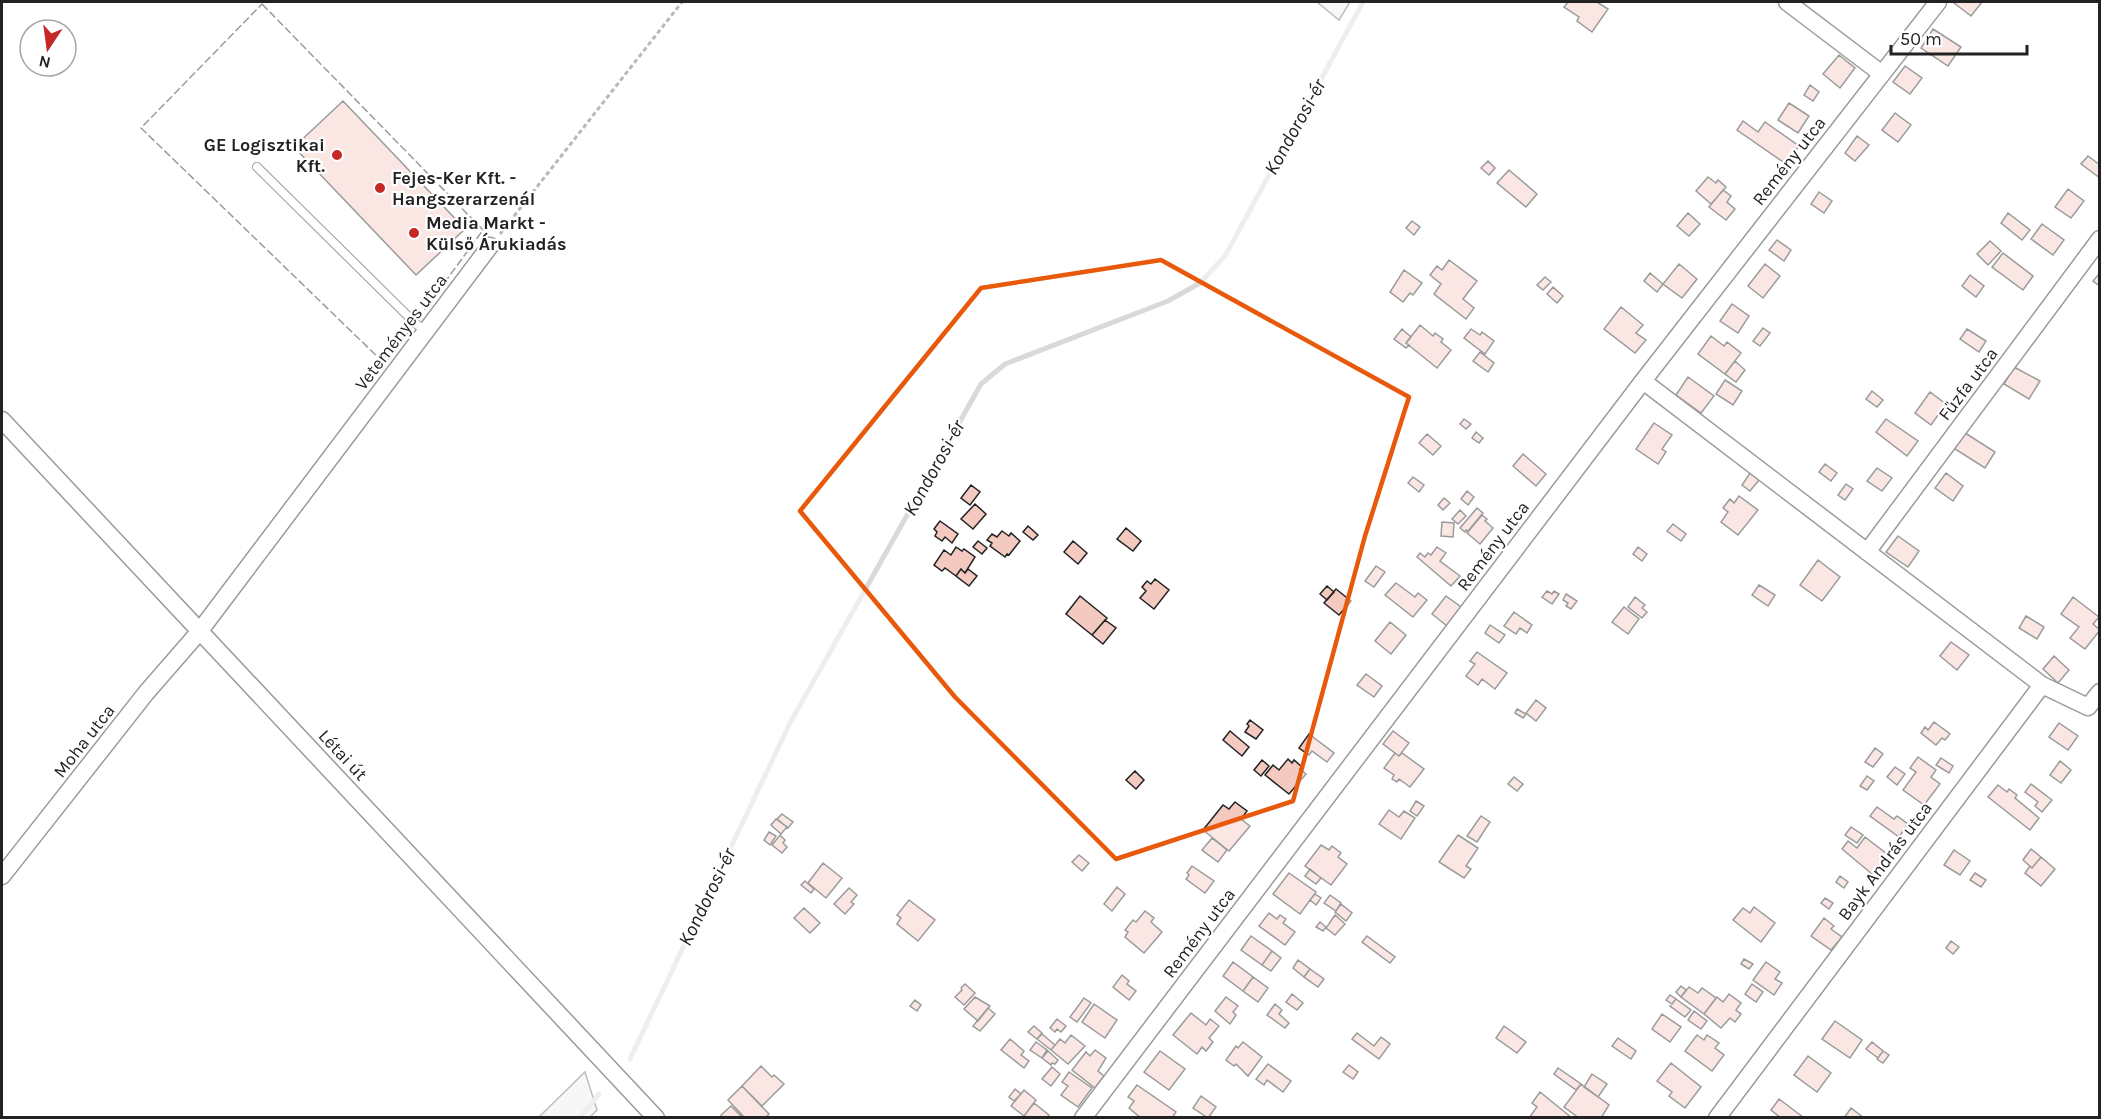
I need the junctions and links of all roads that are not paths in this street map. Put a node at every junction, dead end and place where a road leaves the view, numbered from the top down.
1 (1787, 2) edge
2 (1938, 2) edge
3 (1882, 74) junction
4 (257, 167) dead end
5 (2100, 239) edge
6 (490, 246) road end
7 (426, 331) junction
8 (1642, 381) junction
9 (2, 420) edge
10 (1867, 552) junction
11 (199, 632) junction
12 (2042, 685) junction
13 (2100, 692) edge
14 (2094, 711) edge
15 (2, 876) edge
16 (656, 1118) edge
17 (1083, 1118) edge
18 (1717, 1118) edge

1 - 3 street
2 - 3 street, Remény utca
3 - 8 street, Remény utca
4 - 7 lane
5 - 10 street, Fűzfa utca
6 - 7 street, Veteményes utca
7 - 11 street, Veteményes utca
8 - 10 street
8 - 17 street, Remény utca
9 - 11 street, Létai út
10 - 12 street
11 - 15 street, Moha utca
11 - 16 street, Létai út
12 - 14 street
12 - 18 street, Bayk András utca
13 - 14 street

